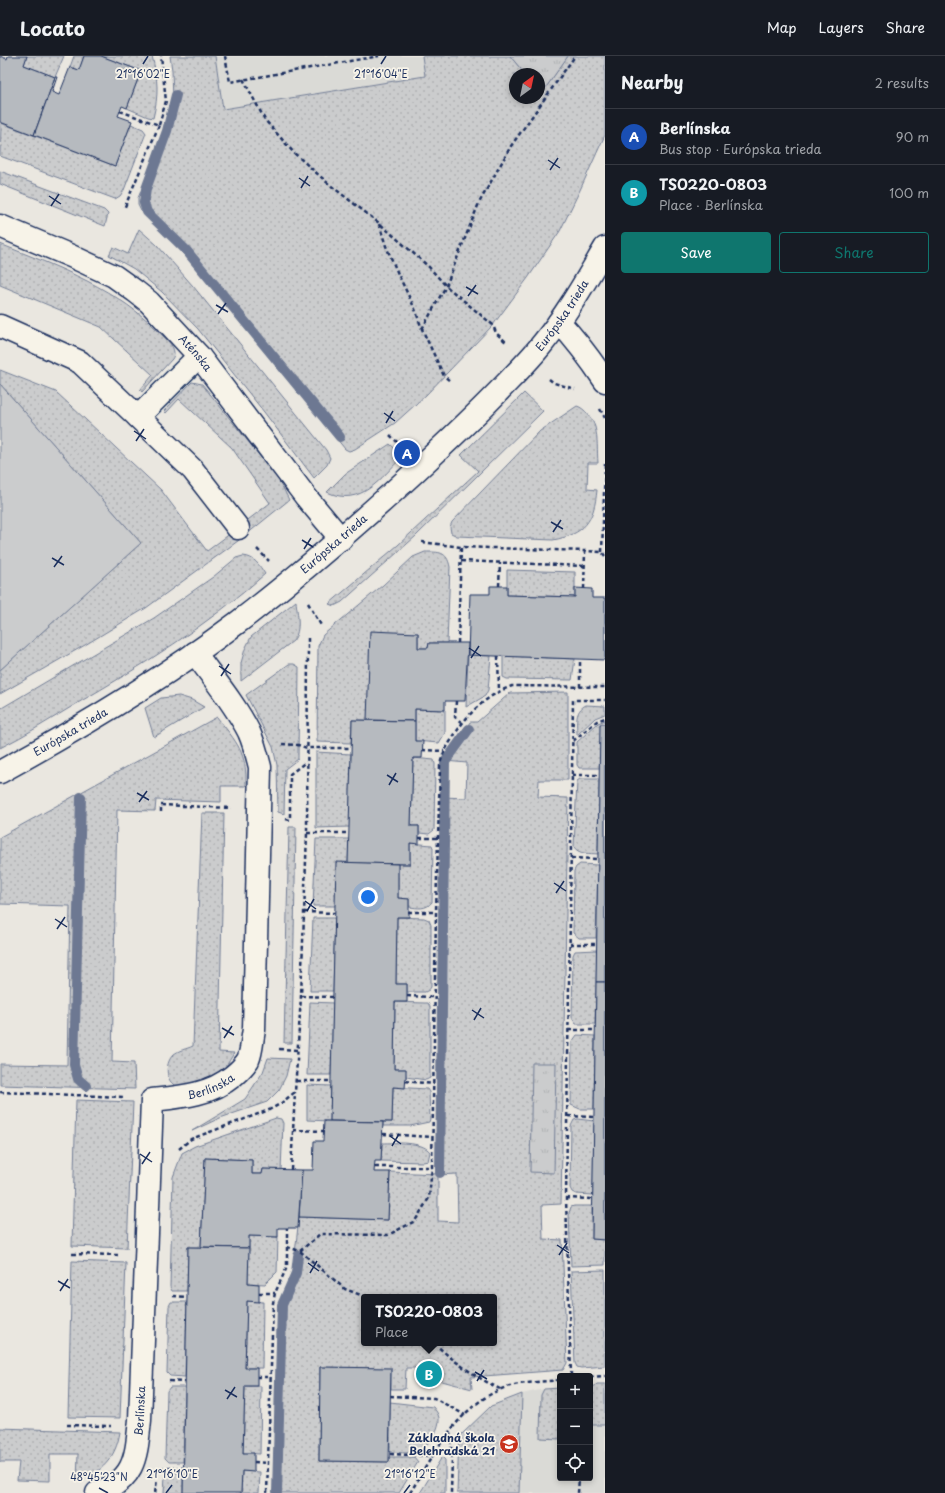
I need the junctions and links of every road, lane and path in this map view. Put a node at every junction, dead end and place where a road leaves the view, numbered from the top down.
1 (161, 56) edge
2 (225, 56) edge
3 (379, 56) edge
4 (575, 56) edge
5 (243, 79) junction
6 (120, 111) dead end
7 (159, 125) junction
8 (124, 209) dead end
9 (379, 223) junction
10 (0, 226) edge
11 (605, 248) edge
12 (446, 286) junction
13 (559, 322) junction
14 (0, 326) edge
15 (422, 330) junction
16 (508, 342) dead end
17 (199, 356) junction
18 (548, 379) dead end
19 (605, 381) edge
20 (450, 382) dead end
21 (574, 389) dead end
22 (138, 417) junction
23 (390, 435) dead end
24 (403, 448) dead end
25 (605, 464) edge
26 (238, 528) dead end
27 (341, 539) junction
28 (422, 542) dead end
29 (254, 547) dead end
30 (461, 547) junction
31 (585, 550) junction
32 (603, 552) edge
33 (605, 556) edge
34 (461, 561) junction
35 (500, 563) junction
36 (584, 566) junction
37 (274, 567) dead end
38 (499, 586) dead end
39 (584, 589) dead end
40 (307, 601) dead end
41 (322, 627) dead end
42 (458, 643) dead end
43 (194, 653) junction
44 (498, 656) dead end
45 (580, 659) dead end
46 (580, 687) junction
47 (605, 687) edge
48 (499, 691) junction
49 (605, 700) edge
50 (456, 701) dead end
51 (605, 718) edge
52 (462, 723) junction
53 (573, 742) junction
54 (307, 748) dead end
55 (351, 748) dead end
56 (422, 750) dead end
57 (444, 751) junction
58 (306, 762) dead end
59 (0, 772) edge
60 (572, 775) junction
61 (599, 775) dead end
62 (290, 806) dead end
63 (160, 812) dead end
64 (260, 812) junction
65 (306, 833) dead end
66 (349, 833) dead end
67 (419, 838) dead end
68 (438, 838) junction
69 (571, 858) junction
70 (598, 859) dead end
71 (304, 912) dead end
72 (408, 912) dead end
73 (436, 912) junction
74 (335, 913) dead end
75 (570, 944) junction
76 (596, 944) dead end
77 (301, 996) dead end
78 (407, 996) dead end
79 (333, 997) dead end
80 (435, 997) junction
81 (568, 1030) junction
82 (595, 1030) dead end
83 (276, 1049) dead end
84 (299, 1050) dead end
85 (297, 1081) dead end
86 (331, 1081) dead end
87 (405, 1081) dead end
88 (434, 1084) junction
89 (0, 1092) edge
90 (296, 1092) dead end
91 (115, 1097) dead end
92 (568, 1116) junction
93 (594, 1117) dead end
94 (293, 1130) junction
95 (324, 1131) dead end
96 (383, 1134) dead end
97 (432, 1137) junction
98 (375, 1167) dead end
99 (432, 1167) junction
100 (291, 1170) dead end
101 (566, 1198) junction
102 (593, 1199) dead end
103 (287, 1228) dead end
104 (287, 1247) junction
105 (300, 1251) junction
106 (72, 1254) dead end
107 (107, 1255) dead end
108 (259, 1293) dead end
109 (275, 1293) junction
110 (361, 1295) edge
111 (171, 1296) dead end
112 (187, 1297) dead end
113 (437, 1346) edge
114 (571, 1373) edge
115 (605, 1376) edge
116 (257, 1377) dead end
117 (271, 1377) junction
118 (593, 1377) edge
119 (557, 1380) edge
120 (161, 1381) dead end
121 (185, 1382) dead end
122 (500, 1389) junction
123 (390, 1396) dead end
124 (465, 1415) junction
125 (67, 1425) dead end
126 (102, 1426) dead end
127 (450, 1433) junction
128 (390, 1454) dead end
129 (432, 1456) junction
130 (254, 1462) dead end
131 (268, 1463) junction
132 (159, 1468) dead end
133 (183, 1468) dead end
134 (579, 1481) edge
135 (97, 1493) edge
136 (267, 1493) edge
137 (410, 1493) edge
138 (451, 1493) edge
139 (578, 1493) edge

1 - 7 path
2 - 5 path
3 - 5 path
4 - 12 path
5 - 9 path
6 - 7 path
7 - 8 path
9 - 12 path
9 - 15 path
10 - 17 street, Aténska
11 - 13 street, Európska trieda
12 - 15 path
12 - 16 path
13 - 19 street
13 - 27 street, Európska trieda
14 - 22 street
15 - 20 path
17 - 22 street
17 - 27 street, Aténska
18 - 21 path
22 - 26 street
23 - 24 path
25 - 32 path
27 - 43 street, Európska trieda
28 - 30 path
29 - 37 path
30 - 31 path
30 - 34 path
31 - 32 path
31 - 36 path
32 - 33 path
34 - 35 path
34 - 42 path
35 - 36 path
35 - 38 path
36 - 39 path
40 - 41 path
43 - 59 street, Európska trieda
43 - 64 street, Berlínska
44 - 48 path
45 - 46 path
46 - 47 path
46 - 48 path
48 - 52 path
49 - 53 path
50 - 52 path
51 - 53 path
52 - 57 path
53 - 60 path
54 - 55 path
56 - 57 path
57 - 68 path
58 - 62 path
60 - 61 path
60 - 69 path
63 - 64 path
64 - 135 street, Berlínska
65 - 66 path
67 - 68 path
68 - 73 path
69 - 70 path
69 - 75 path
71 - 74 path
72 - 73 path
73 - 80 path
75 - 76 path
75 - 81 path
77 - 79 path
78 - 80 path
80 - 88 path
81 - 82 path
81 - 92 path
83 - 84 path
85 - 86 path
87 - 88 path
88 - 97 path
89 - 91 path
90 - 94 path
92 - 93 path
92 - 101 path
94 - 95 path
94 - 100 path
96 - 97 path
97 - 99 path
98 - 99 path
99 - 105 path
101 - 102 path
101 - 114 path
103 - 104 path
104 - 105 path
104 - 109 path
105 - 110 path
106 - 107 path
108 - 109 path
109 - 117 path
111 - 112 path
113 - 122 path
115 - 118 path
116 - 117 path
117 - 131 path
119 - 122 path
120 - 121 path
122 - 124 path
123 - 124 path
124 - 127 path
125 - 126 path
127 - 129 path
127 - 138 path
128 - 129 path
129 - 137 path
130 - 131 path
131 - 136 path
132 - 133 path
134 - 139 path

